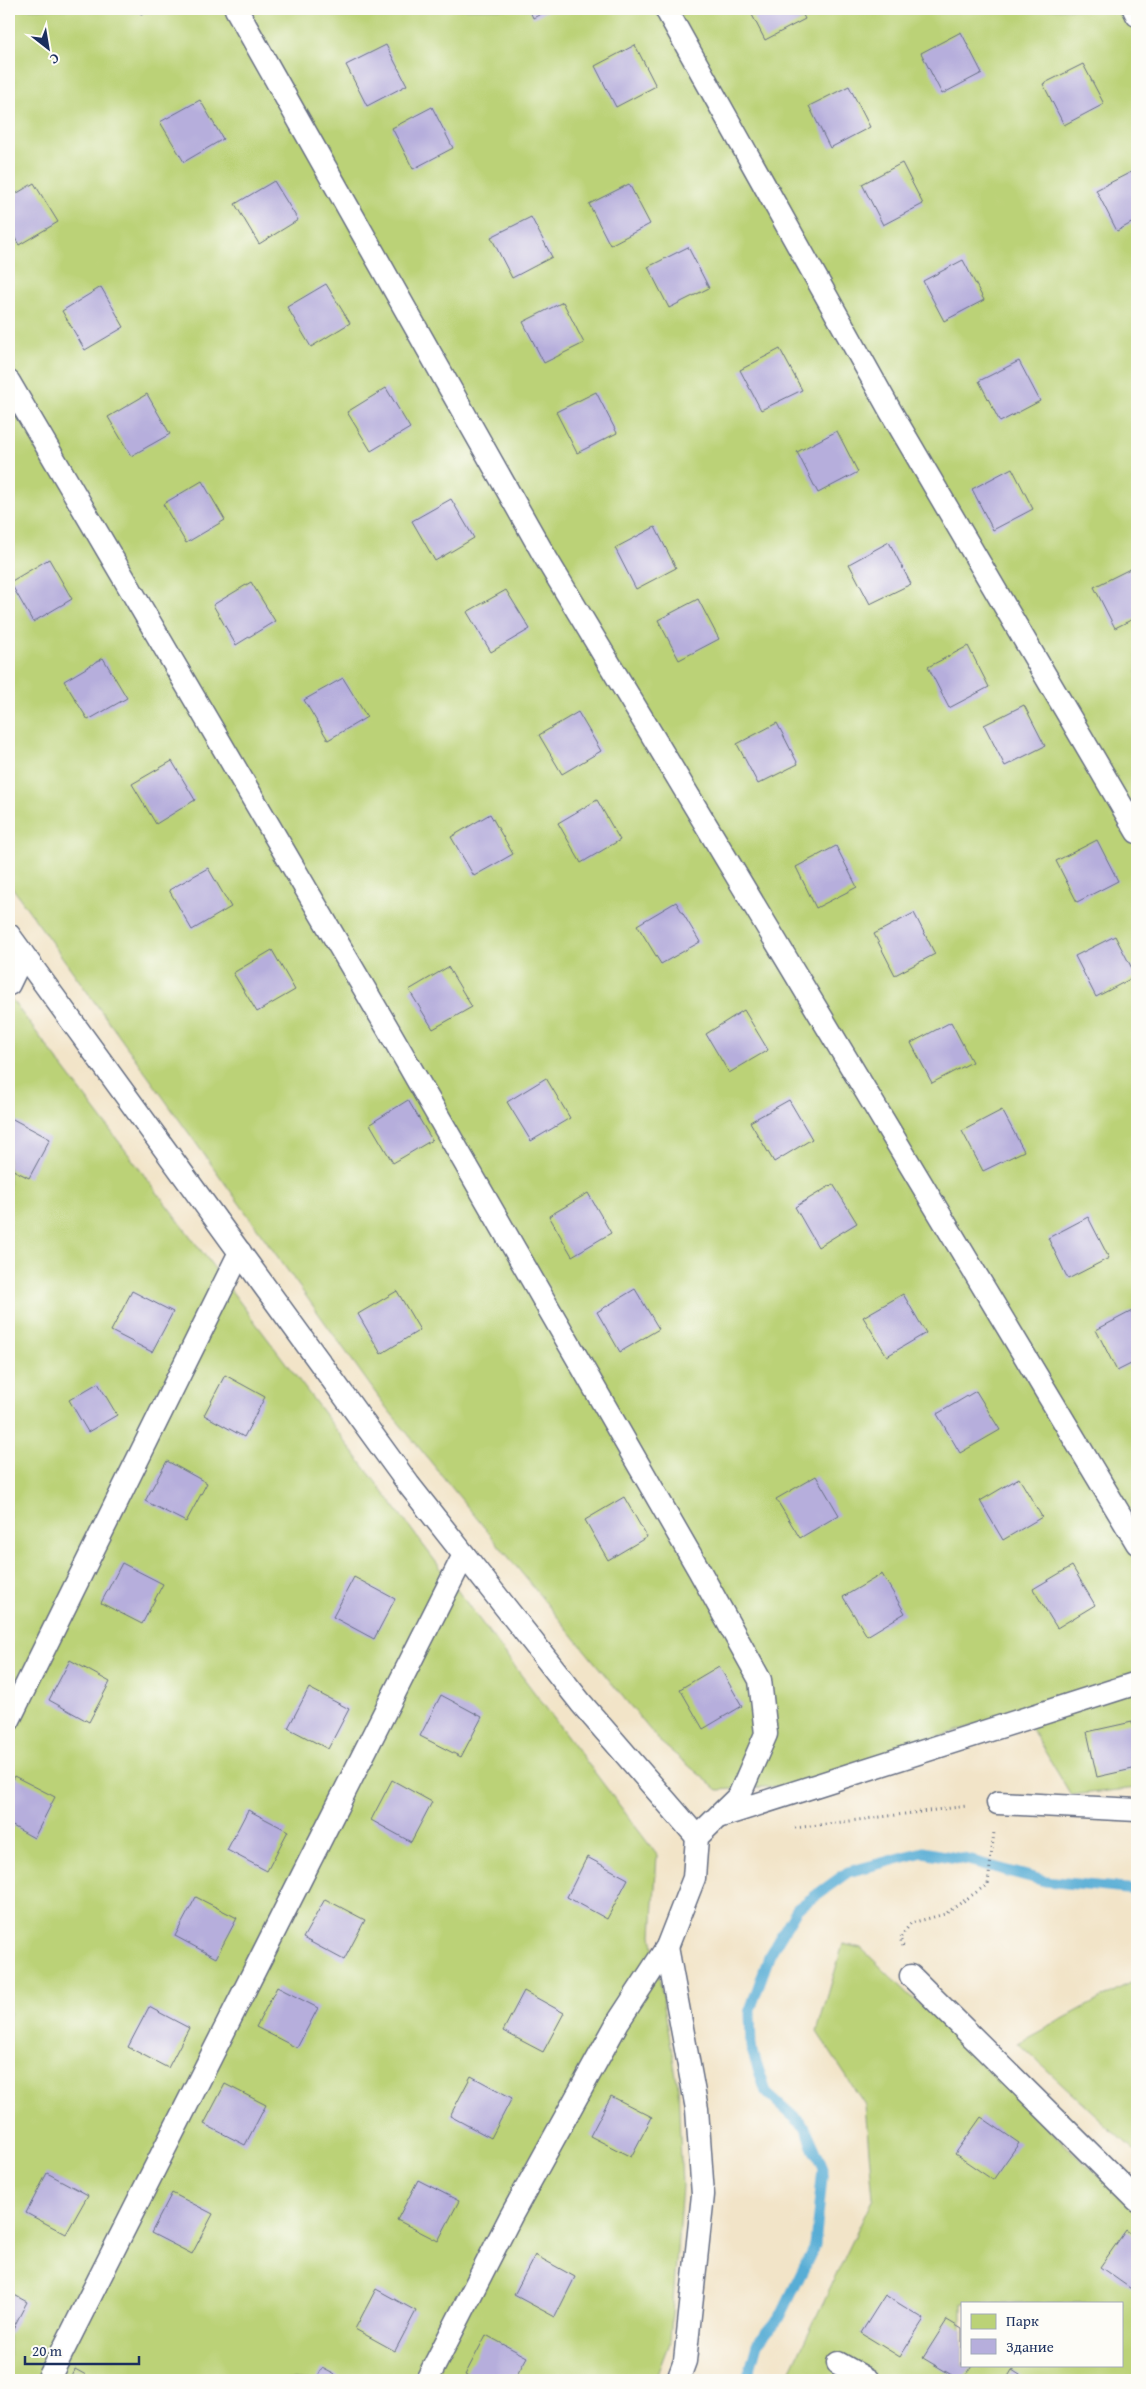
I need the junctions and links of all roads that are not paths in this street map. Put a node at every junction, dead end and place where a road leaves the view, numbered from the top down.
1 (236, 9) edge
2 (666, 9) edge
3 (1134, 9) edge
4 (1137, 15) edge
5 (9, 382) edge
6 (1137, 832) edge
7 (9, 935) edge
8 (23, 955) junction
9 (9, 984) edge
10 (240, 1252) junction
11 (1137, 1543) edge
12 (464, 1555) junction
13 (1137, 1684) edge
14 (9, 1720) edge
15 (998, 1803) road end
16 (1137, 1810) edge
17 (715, 1818) junction
18 (697, 1837) junction
19 (667, 1947) junction
20 (911, 1976) road end
21 (1137, 2200) edge
22 (838, 2364) dead end
23 (48, 2380) edge
24 (427, 2380) edge
25 (678, 2380) edge
26 (868, 2380) edge

1 - 11 lane
2 - 6 lane
3 - 4 lane
5 - 17 lane
7 - 8 lane
8 - 9 lane
8 - 10 lane
10 - 12 lane
10 - 14 lane
12 - 18 lane
12 - 23 lane
13 - 17 lane
15 - 16 lane
17 - 18 lane
18 - 19 lane
19 - 24 lane
19 - 25 lane
20 - 21 lane
22 - 26 lane

